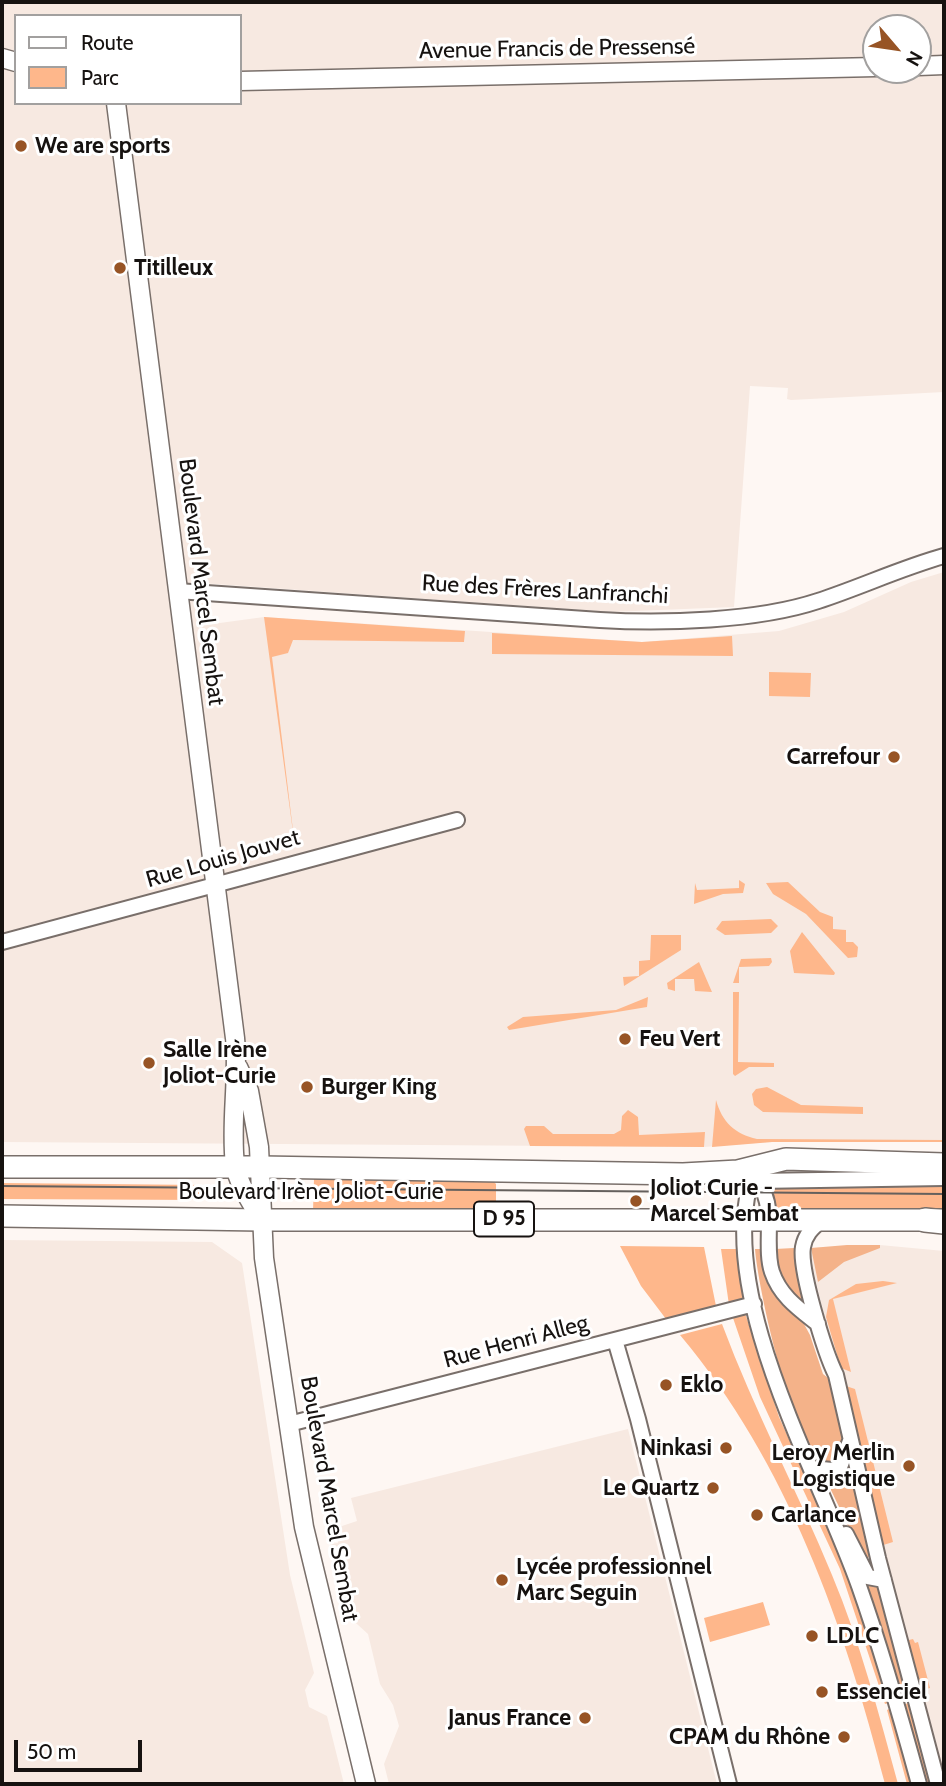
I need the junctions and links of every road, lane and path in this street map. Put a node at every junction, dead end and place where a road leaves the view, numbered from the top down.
1 (862, 66) edge
2 (242, 81) edge
3 (116, 105) edge
4 (944, 556) edge
5 (177, 591) junction
6 (457, 820) dead end
7 (215, 884) junction
8 (2, 942) edge
9 (238, 1066) junction
10 (944, 1164) edge
11 (2, 1167) edge
12 (235, 1167) junction
13 (261, 1167) junction
14 (747, 1176) junction
15 (944, 1178) edge
16 (2, 1216) edge
17 (261, 1220) junction
18 (746, 1220) junction
19 (769, 1221) junction
20 (821, 1221) junction
21 (938, 1221) edge
22 (754, 1304) junction
23 (818, 1324) junction
24 (615, 1340) junction
25 (289, 1424) junction
26 (851, 1438) junction
27 (811, 1468) junction
28 (830, 1508) junction
29 (884, 1580) junction
30 (366, 1784) edge
31 (729, 1784) edge
32 (919, 1784) edge
33 (938, 1784) edge

1 - 2 street, Avenue Francis de Pressensé
3 - 5 street, Boulevard Marcel Sembat
4 - 5 street, Rue des Frères Lanfranchi
5 - 7 street, Boulevard Marcel Sembat
6 - 7 street, Rue Louis Jouvet
7 - 8 street, Rue Louis Jouvet
7 - 9 street, Boulevard Marcel Sembat
9 - 12 street, Boulevard Marcel Sembat
9 - 13 street, Boulevard Marcel Sembat
10 - 14 main road, Boulevard Irène Joliot-Curie / D 95
11 - 12 main road, Boulevard Irène Joliot-Curie / D 95
12 - 13 main road, Boulevard Irène Joliot-Curie / D 95
12 - 17 street, Boulevard Marcel Sembat
13 - 14 main road, Boulevard Irène Joliot-Curie / D 95
13 - 17 street, Boulevard Marcel Sembat
14 - 15 street, Boulevard Irène Joliot-Curie
14 - 18 street
14 - 19 street
16 - 17 main road, Boulevard Irène Joliot-Curie / D 95
17 - 18 main road, Boulevard Irène Joliot-Curie / D 95
17 - 25 street, Boulevard Marcel Sembat
18 - 19 main road, Boulevard Irène Joliot-Curie / D 95
18 - 22 street
19 - 20 main road, Boulevard Irène Joliot-Curie / D 95
19 - 23 street
20 - 21 main road, Boulevard Irène Joliot-Curie / D 95
20 - 23 street
22 - 24 street, Rue Henri Alleg
22 - 27 street
23 - 26 street
24 - 25 street, Rue Henri Alleg
24 - 31 street
25 - 30 street, Boulevard Marcel Sembat
26 - 27 street
26 - 29 street
27 - 28 street
28 - 29 street
28 - 32 street
29 - 33 street

